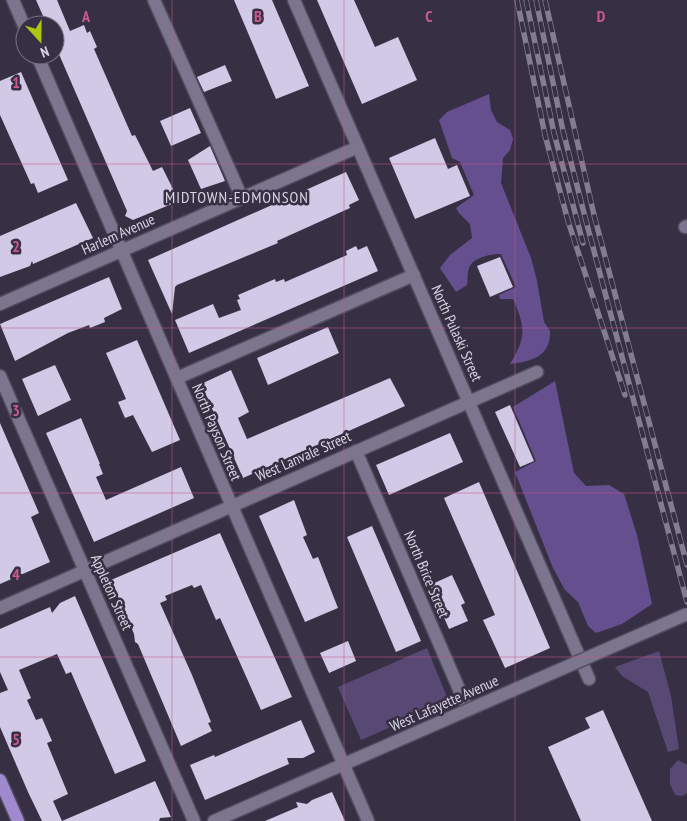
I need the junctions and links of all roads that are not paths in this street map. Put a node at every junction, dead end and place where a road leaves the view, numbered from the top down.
1 (13, 0) edge
2 (154, 0) edge
3 (294, 0) edge
4 (19, 15) edge
5 (41, 65) edge
6 (358, 147) junction
7 (242, 198) junction
8 (121, 250) junction
9 (414, 275) junction
10 (0, 304) edge
11 (536, 372) dead end
12 (0, 376) edge
13 (177, 378) junction
14 (469, 401) junction
15 (356, 451) junction
16 (232, 506) junction
17 (85, 570) junction
18 (0, 608) edge
19 (687, 614) edge
20 (581, 660) junction
21 (589, 679) dead end
22 (468, 710) joint
23 (344, 764) junction
24 (0, 780) edge
25 (18, 821) edge
26 (194, 821) edge
27 (214, 821) edge
28 (368, 821) edge

1 - 4 street
2 - 7 street
3 - 6 street, North Pulaski Street
5 - 8 street, North Payson Street
6 - 7 street, Harlem Avenue
6 - 9 street, North Pulaski Street
7 - 8 street, Harlem Avenue
8 - 10 street, Harlem Avenue
8 - 13 street, North Payson Street
9 - 13 street
9 - 14 street, North Pulaski Street
11 - 14 street, West Lanvale Street
12 - 17 street, Appleton Street
13 - 16 street, North Payson Street
14 - 15 street, West Lanvale Street
14 - 20 street, North Pulaski Street
15 - 16 street, West Lanvale Street
15 - 22 street, North Brice Street
16 - 17 street, West Lanvale Street
16 - 23 street, North Payson Street
17 - 18 street, West Lanvale Street
17 - 26 street, Appleton Street
19 - 23 street, West Lafayette Avenue, bridge
20 - 21 street, North Pulaski Street
20 - 22 street, West Lafayette Avenue
23 - 27 street, West Lafayette Avenue
23 - 28 street, North Payson Street
24 - 25 main road

